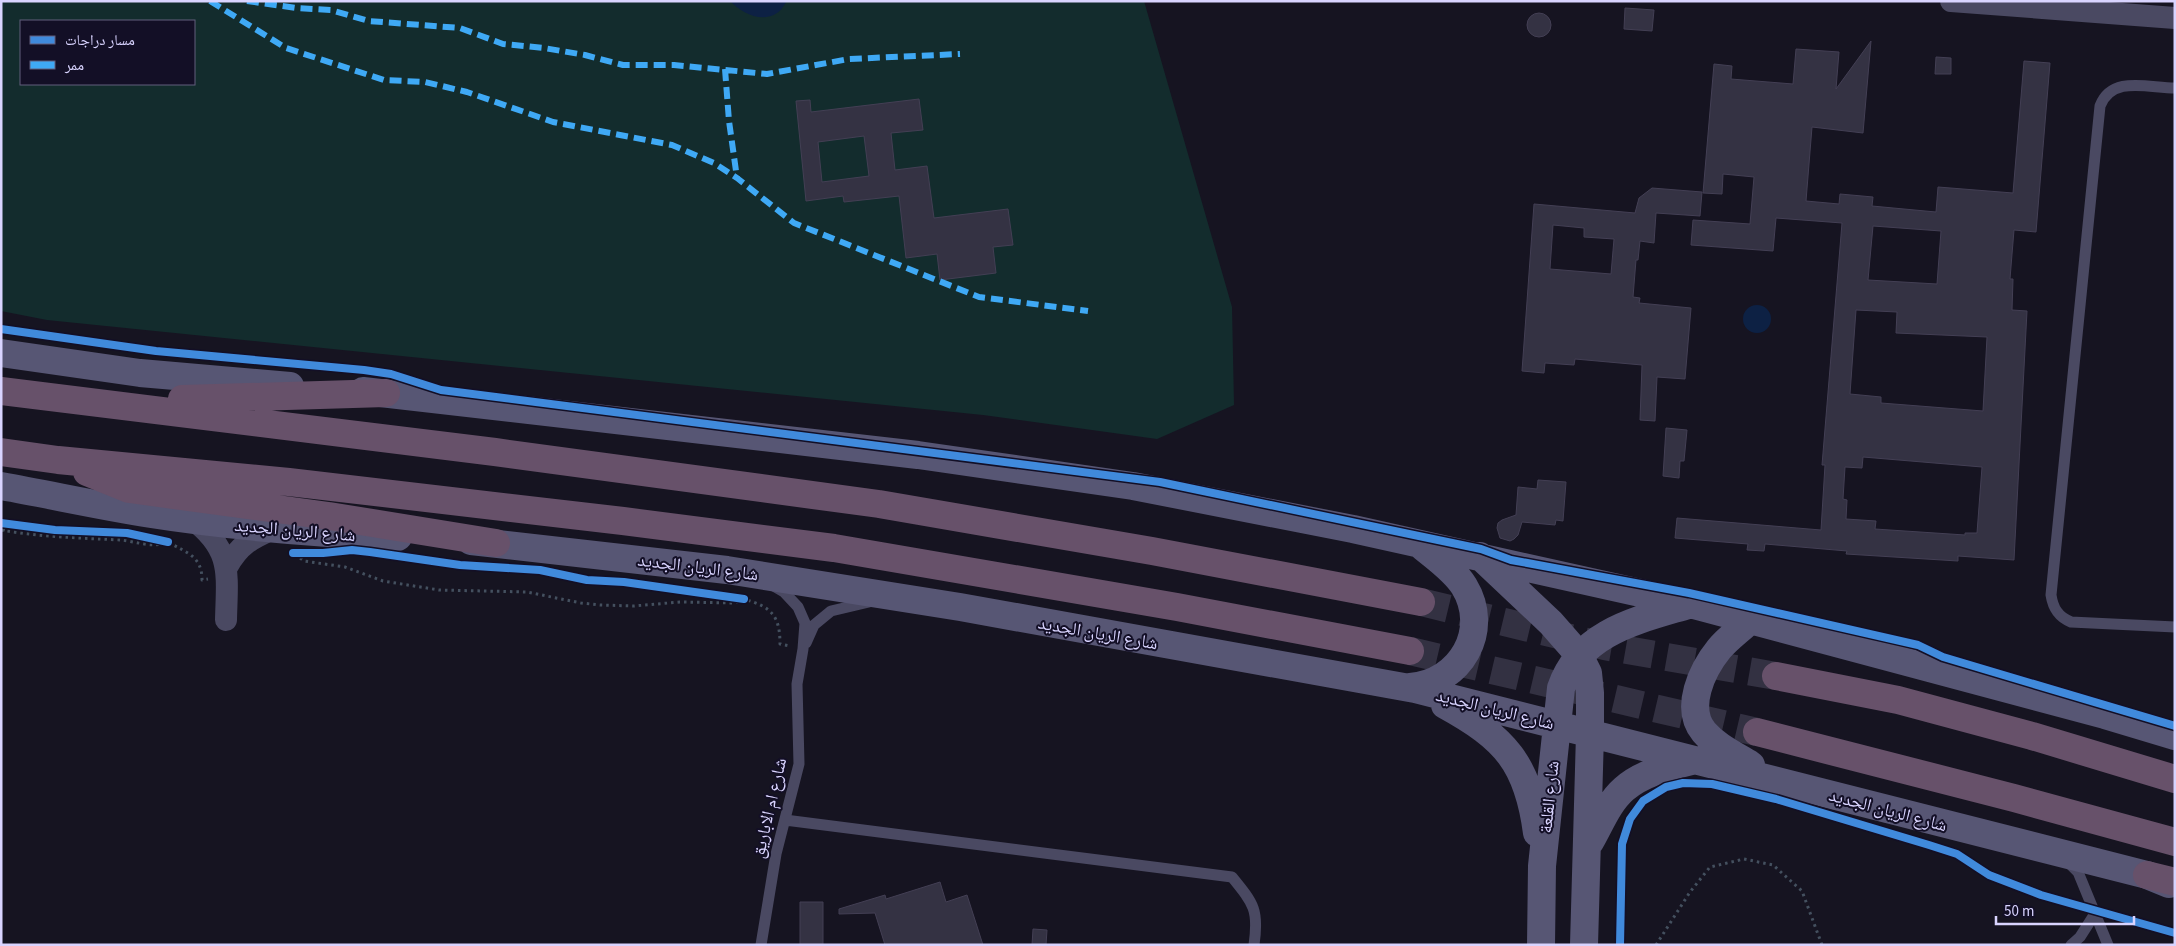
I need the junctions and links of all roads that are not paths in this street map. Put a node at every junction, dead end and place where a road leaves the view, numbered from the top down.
1 (1952, 1) edge
2 (2175, 18) edge
3 (2174, 88) edge
4 (1, 353) edge
5 (1, 391) edge
6 (386, 393) junction
7 (71, 400) junction
8 (1, 452) edge
9 (58, 460) junction
10 (1, 486) edge
11 (192, 519) junction
12 (275, 528) junction
13 (496, 543) junction
14 (1422, 546) junction
15 (1480, 556) junction
16 (227, 567) junction
17 (748, 586) junction
18 (898, 597) junction
19 (1421, 602) tunnel mouth
20 (1690, 604) junction
21 (226, 620) dead end
22 (1750, 620) junction
23 (2175, 627) edge
24 (803, 649) junction
25 (1410, 651) tunnel mouth
26 (1578, 654) junction
27 (1776, 676) tunnel mouth
28 (1408, 688) junction
29 (1558, 725) junction
30 (1757, 732) tunnel mouth
31 (1590, 734) junction
32 (2175, 736) edge
33 (1697, 760) junction
34 (2175, 779) edge
35 (1783, 782) junction
36 (785, 820) junction
37 (2175, 842) edge
38 (1588, 846) junction
39 (2062, 855) junction
40 (1542, 866) junction
41 (2147, 875) junction
42 (2175, 882) edge
43 (2175, 886) edge
44 (2096, 912) junction
45 (761, 945) edge
46 (1254, 945) edge
47 (1541, 945) edge
48 (1584, 945) edge
49 (2071, 945) edge
50 (2108, 945) edge

1 - 2 street
3 - 23 lane
4 - 6 main road
5 - 7 highway
6 - 7 highway
6 - 14 main road
7 - 19 highway
8 - 9 highway, شارع الريان الجديد
9 - 13 highway
9 - 25 highway, شارع الريان الجديد
10 - 11 main road, شارع الريان الجديد
11 - 12 main road, شارع الريان الجديد
11 - 16 street
12 - 13 main road, شارع الريان الجديد
12 - 16 street
13 - 17 main road, شارع الريان الجديد
14 - 15 main road
14 - 28 main road
15 - 20 main road
15 - 26 main road, شارع القلعة
16 - 21 street
17 - 18 main road, شارع الريان الجديد
17 - 24 lane, شارع ام الاباريق
18 - 24 lane, شارع ام الاباريق
18 - 28 main road, شارع الريان الجديد
20 - 22 main road
20 - 26 main road, شارع القلعة
22 - 32 main road
22 - 35 main road
24 - 36 lane, شارع ام الاباريق
26 - 29 main road, شارع القلعة
26 - 31 main road, شارع القلعة
27 - 34 highway
28 - 29 main road, شارع الريان الجديد
28 - 40 main road
29 - 31 main road, شارع الريان الجديد
29 - 40 main road, شارع القلعة
30 - 37 highway
31 - 33 main road, شارع الريان الجديد
31 - 38 main road, شارع القلعة
33 - 35 main road, شارع الريان الجديد
33 - 38 main road
35 - 39 main road, شارع الريان الجديد
36 - 45 lane, شارع ام الاباريق
36 - 46 lane
38 - 48 main road, شارع القلعة
39 - 41 main road, شارع الريان الجديد
39 - 44 lane
40 - 47 main road, شارع القلعة
41 - 42 highway
41 - 43 main road, شارع الريان الجديد
44 - 49 lane
44 - 50 lane

